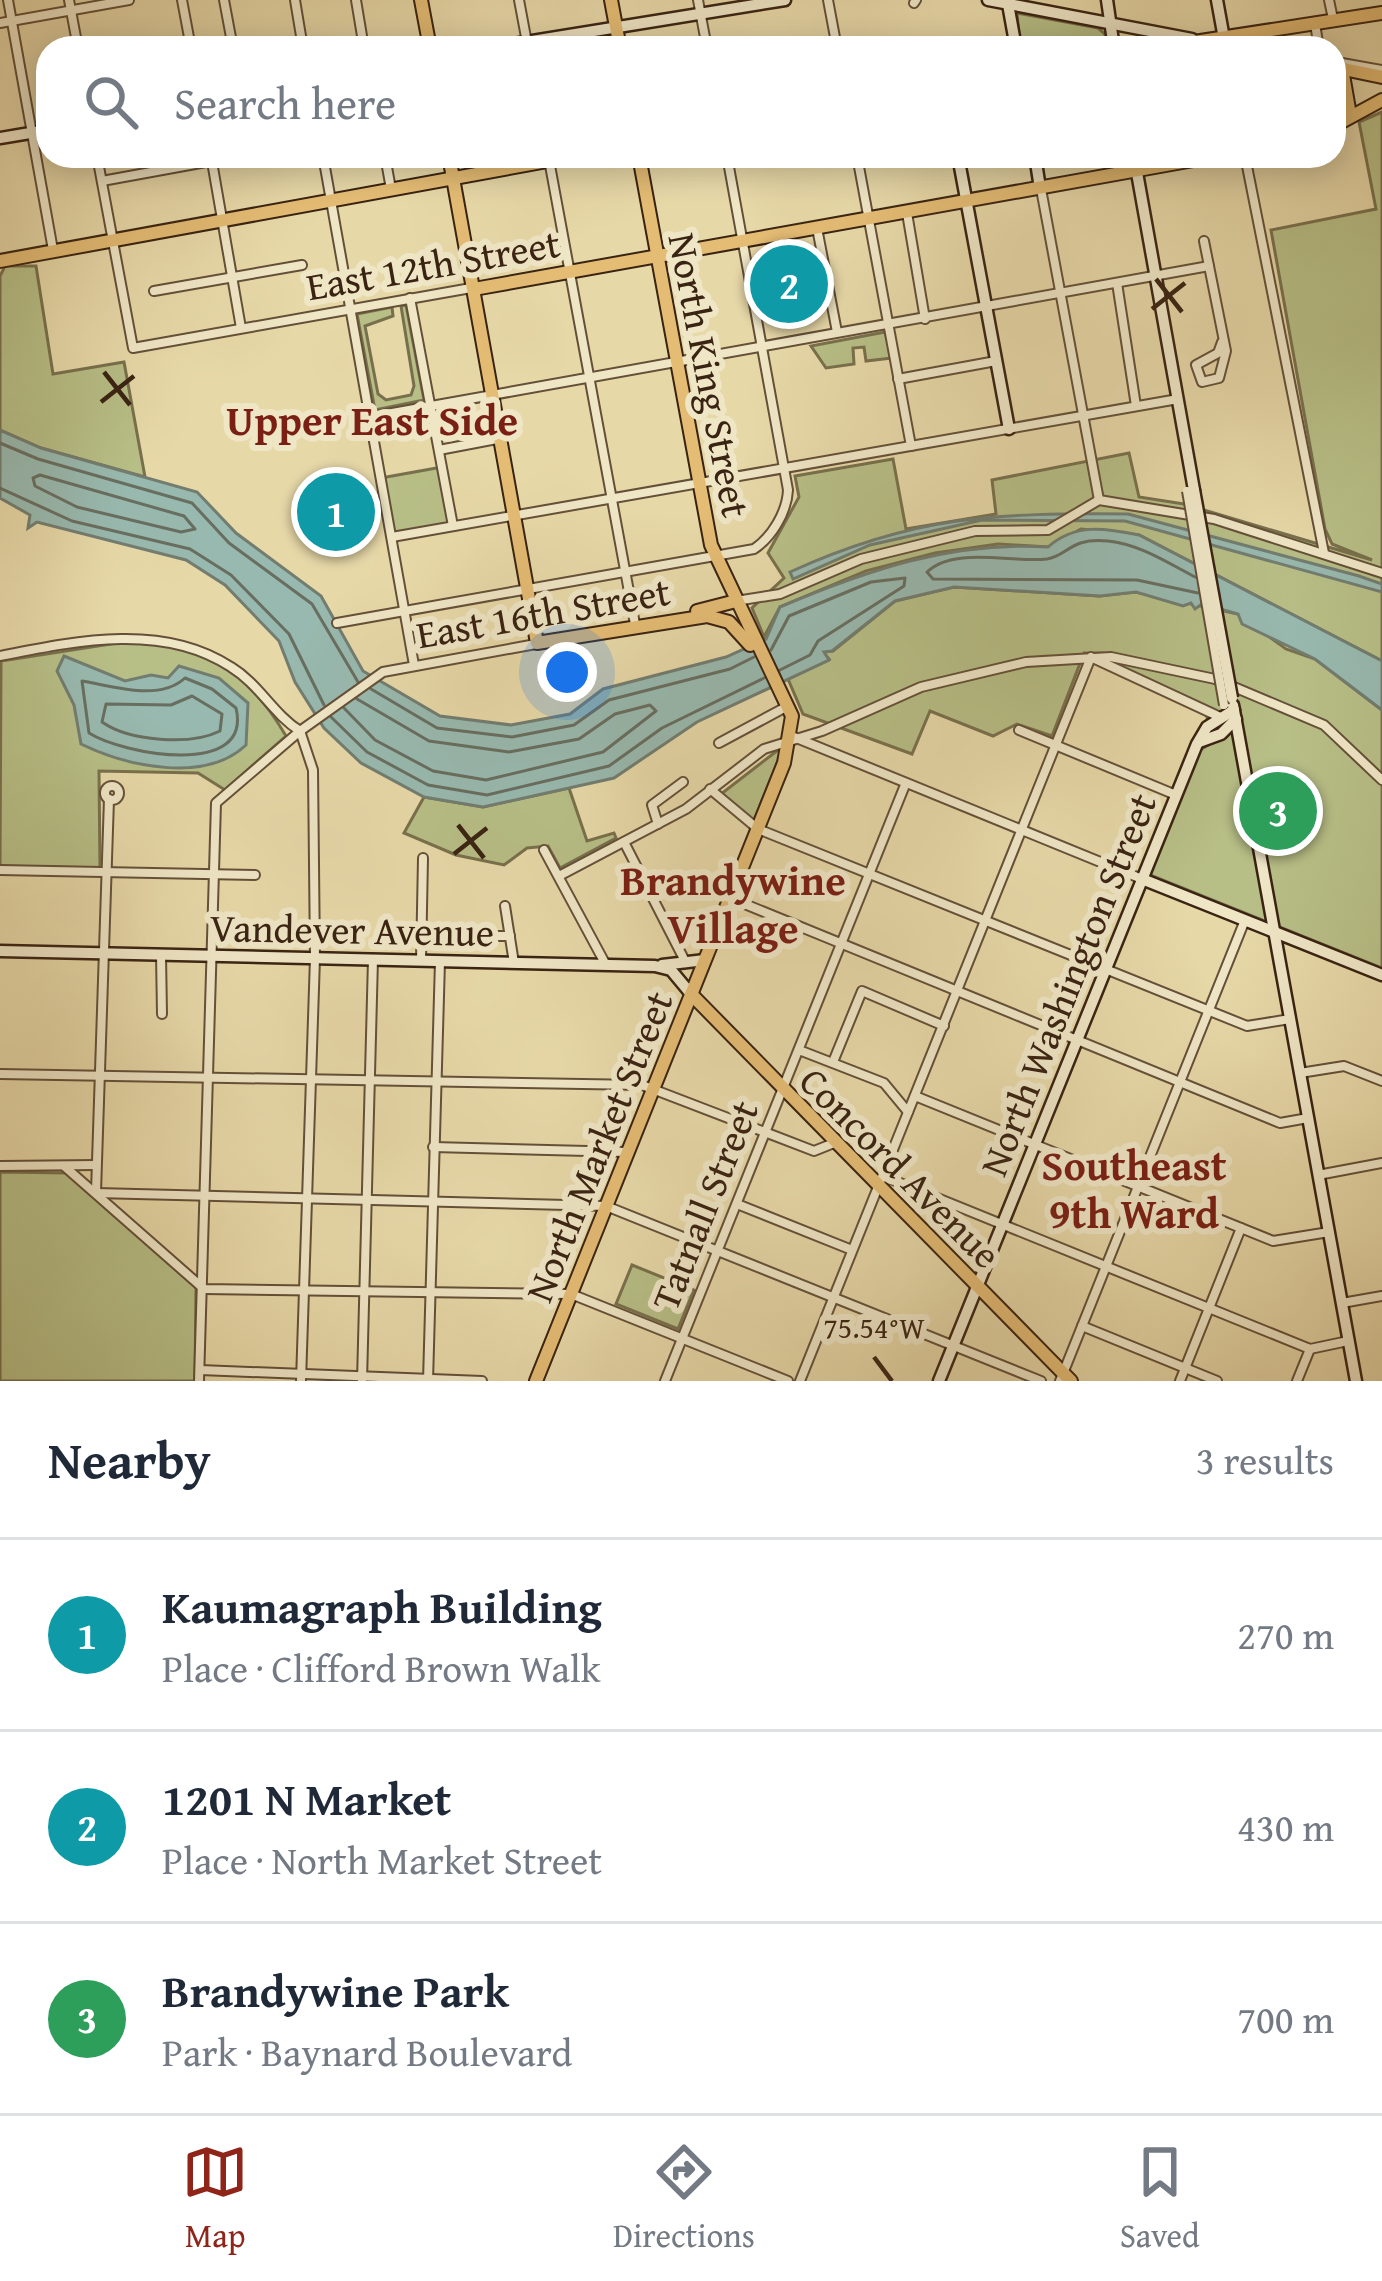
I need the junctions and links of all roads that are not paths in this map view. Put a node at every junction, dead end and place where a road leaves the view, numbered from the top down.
1 (8, 0) edge
2 (129, 0) edge
3 (182, 0) edge
4 (224, 0) edge
5 (295, 0) edge
6 (356, 0) edge
7 (421, 0) edge
8 (519, 0) edge
9 (611, 0) edge
10 (698, 0) edge
11 (784, 0) edge
12 (828, 0) edge
13 (988, 0) edge
14 (1107, 0) edge
15 (1217, 0) edge
16 (1329, 0) edge
17 (1008, 2) edge
18 (756, 3) edge
19 (70, 5) edge
20 (1382, 13) edge
21 (700, 15) junction
22 (1333, 19) junction
23 (12, 21) junction
24 (1315, 22) junction
25 (0, 23) edge
26 (1112, 26) junction
27 (617, 30) junction
28 (76, 36) edge
29 (189, 36) edge
30 (231, 36) edge
31 (301, 36) edge
32 (362, 36) edge
33 (428, 36) edge
34 (523, 36) edge
35 (584, 36) edge
36 (618, 36) edge
37 (704, 36) edge
38 (835, 36) edge
39 (1014, 36) edge
40 (1113, 36) edge
41 (1175, 36) edge
42 (1227, 36) edge
43 (1263, 36) edge
44 (1317, 36) edge
45 (1346, 67) edge
46 (1382, 73) edge
47 (1382, 100) edge
48 (1346, 101) edge
49 (1350, 116) junction
50 (1346, 118) edge
51 (36, 132) edge
52 (32, 133) junction
53 (0, 138) edge
54 (36, 155) edge
55 (38, 168) edge
56 (99, 168) edge
57 (164, 168) edge
58 (213, 168) edge
59 (325, 168) edge
60 (387, 168) edge
61 (452, 168) edge
62 (504, 168) edge
63 (551, 168) edge
64 (641, 168) edge
65 (730, 168) edge
66 (859, 168) edge
67 (960, 168) edge
68 (1037, 168) edge
69 (1116, 168) edge
70 (1136, 168) edge
71 (1247, 168) edge
72 (454, 179) junction
73 (102, 181) junction
74 (1040, 188) junction
75 (391, 191) junction
76 (331, 201) junction
77 (966, 201) junction
78 (906, 212) junction
79 (868, 218) junction
80 (223, 220) junction
81 (817, 228) junction
82 (113, 240) junction
83 (743, 241) junction
84 (1204, 241) dead end
85 (53, 250) junction
86 (658, 256) junction
87 (0, 261) edge
88 (302, 265) dead end
89 (1209, 266) junction
90 (570, 272) junction
91 (232, 274) junction
92 (1156, 275) junction
93 (1117, 283) junction
94 (474, 289) junction
95 (154, 291) dead end
96 (1061, 293) junction
97 (410, 298) junction
98 (350, 308) junction
99 (986, 308) junction
100 (926, 319) junction
101 (888, 325) junction
102 (241, 328) junction
103 (837, 333) junction
104 (1222, 342) junction
105 (763, 346) junction
106 (996, 361) junction
107 (677, 362) junction
108 (587, 378) junction
109 (898, 379) junction
110 (493, 395) junction
111 (1178, 399) junction
112 (430, 406) junction
113 (1136, 406) junction
114 (1083, 416) junction
115 (370, 417) junction
116 (1009, 429) junction
117 (502, 438) junction
118 (910, 446) junction
119 (439, 450) junction
120 (784, 469) junction
121 (699, 484) junction
122 (610, 500) junction
123 (1099, 500) junction
124 (514, 516) junction
125 (453, 526) junction
126 (392, 537) junction
127 (1324, 553) junction
128 (714, 554) junction
129 (624, 569) junction
130 (1382, 573) edge
131 (525, 586) junction
132 (736, 601) junction
133 (405, 610) junction
134 (674, 618) junction
135 (338, 623) dead end
136 (635, 624) junction
137 (749, 636) junction
138 (537, 644) junction
139 (0, 656) edge
140 (1091, 657) junction
141 (414, 665) junction
142 (783, 697) junction
143 (1228, 710) junction
144 (1019, 730) dead end
145 (300, 731) junction
146 (793, 737) junction
147 (1201, 741) junction
148 (718, 743) dead end
149 (1056, 746) junction
150 (1242, 751) junction
151 (1382, 780) edge
152 (683, 782) dead end
153 (905, 784) junction
154 (710, 789) junction
155 (1176, 795) junction
156 (109, 799) dead end
157 (658, 824) junction
158 (758, 829) junction
159 (1022, 832) junction
160 (624, 842) junction
161 (544, 850) dead end
162 (423, 858) dead end
163 (0, 870) edge
164 (103, 872) junction
165 (213, 874) junction
166 (255, 875) dead end
167 (869, 875) junction
168 (559, 876) junction
169 (1142, 879) junction
170 (730, 898) junction
171 (505, 906) dead end
172 (1245, 920) junction
173 (985, 922) junction
174 (1274, 931) junction
175 (422, 936) junction
176 (510, 936) junction
177 (841, 944) junction
178 (0, 950) edge
179 (101, 953) junction
180 (161, 955) junction
181 (212, 956) junction
182 (315, 958) junction
183 (373, 959) junction
184 (706, 959) junction
185 (421, 960) junction
186 (440, 961) junction
187 (514, 962) junction
188 (606, 964) junction
189 (687, 964) junction
190 (656, 965) junction
191 (1105, 970) junction
192 (1382, 975) edge
193 (957, 990) junction
194 (691, 994) junction
195 (1207, 1010) junction
196 (161, 1014) dead end
197 (1290, 1018) junction
198 (944, 1025) junction
199 (1077, 1041) junction
200 (799, 1050) junction
201 (833, 1062) junction
202 (1300, 1073) junction
203 (0, 1074) edge
204 (209, 1075) junction
205 (95, 1076) junction
206 (311, 1077) junction
207 (370, 1079) junction
208 (1382, 1081) edge
209 (437, 1082) junction
210 (1179, 1082) junction
211 (654, 1086) junction
212 (782, 1090) junction
213 (915, 1096) junction
214 (908, 1112) junction
215 (1308, 1118) junction
216 (766, 1132) junction
217 (834, 1143) junction
218 (1035, 1144) junction
219 (433, 1147) junction
220 (628, 1152) junction
221 (1382, 1163) edge
222 (0, 1166) edge
223 (64, 1166) junction
224 (95, 1166) junction
225 (1318, 1175) junction
226 (880, 1182) junction
227 (1138, 1186) junction
228 (95, 1193) junction
229 (204, 1196) junction
230 (308, 1198) junction
231 (366, 1199) junction
232 (432, 1202) junction
233 (736, 1204) junction
234 (606, 1206) junction
235 (1002, 1224) junction
236 (1241, 1228) junction
237 (1329, 1232) junction
238 (853, 1250) junction
239 (718, 1251) junction
240 (1106, 1266) junction
241 (305, 1287) junction
242 (977, 1287) junction
243 (203, 1288) junction
244 (364, 1290) junction
245 (431, 1290) junction
246 (571, 1294) junction
247 (1382, 1296) edge
248 (834, 1298) junction
249 (1341, 1303) junction
250 (1209, 1308) junction
251 (1082, 1326) junction
252 (682, 1339) junction
253 (1348, 1341) junction
254 (953, 1346) junction
255 (1310, 1349) junction
256 (1185, 1368) junction
257 (200, 1376) edge
258 (301, 1378) edge
259 (1064, 1378) edge
260 (362, 1379) edge
261 (428, 1381) edge
262 (482, 1381) edge
263 (536, 1381) edge
264 (665, 1381) edge
265 (788, 1381) edge
266 (800, 1381) edge
267 (939, 1381) edge
268 (1041, 1381) edge
269 (1180, 1381) edge
270 (1217, 1381) edge
271 (1297, 1381) edge
272 (1355, 1381) edge

1 - 23 street
2 - 19 street
3 - 29 street
4 - 30 street
5 - 31 street
6 - 32 street
7 - 33 main road
8 - 34 street
9 - 27 main road
10 - 21 street
11 - 18 street
12 - 38 street
13 - 17 street
14 - 26 street
15 - 42 street
16 - 22 street
17 - 26 street
17 - 39 street
18 - 21 street
19 - 23 street
19 - 28 street
20 - 22 main road
21 - 27 street
21 - 37 street
22 - 24 main road
23 - 25 street
23 - 52 street
24 - 43 main road
24 - 44 street
26 - 40 street
26 - 41 street
27 - 35 street
27 - 36 main road
45 - 46 main road
47 - 49 main road
48 - 49 main road
49 - 50 main road
51 - 52 street
52 - 53 street
52 - 54 street
55 - 85 street
56 - 73 street
57 - 73 street
58 - 80 street
59 - 76 street
60 - 75 street
61 - 72 main road
62 - 72 main road
63 - 90 street
64 - 86 main road, North King Street
65 - 83 street
66 - 79 street
67 - 77 street
68 - 74 street
69 - 74 main road, East 12th Street
70 - 92 street
71 - 127 street
72 - 75 main road
72 - 94 main road
73 - 82 street
74 - 77 main road, East 12th Street
74 - 96 street
75 - 76 main road
76 - 80 main road
76 - 98 street
77 - 78 main road, East 12th Street
77 - 99 street
78 - 79 main road, East 12th Street
78 - 100 street
79 - 81 main road, East 12th Street
79 - 101 street
80 - 82 main road
80 - 91 street
81 - 83 main road, East 12th Street
81 - 103 street
82 - 85 main road
82 - 102 street, East 12th Street
83 - 86 main road, East 12th Street
83 - 105 street
84 - 89 street
85 - 87 main road
86 - 90 main road, East 12th Street
86 - 107 main road, North King Street
88 - 91 street
89 - 92 street
89 - 104 street
90 - 94 main road, East 12th Street
90 - 108 street
91 - 95 street
91 - 102 street
92 - 93 street
92 - 111 street
93 - 96 street
93 - 113 street
94 - 97 street, East 12th Street
94 - 110 main road
96 - 99 street
96 - 114 street
97 - 98 street, East 12th Street
97 - 112 street
98 - 102 street, East 12th Street
98 - 115 street
99 - 100 street
99 - 106 street
100 - 101 street
101 - 103 street
101 - 109 street
103 - 105 street
104 - 104 street
105 - 107 street
105 - 120 street
106 - 109 street
106 - 116 street
107 - 108 street
107 - 121 main road, North King Street
108 - 110 street
108 - 122 street
109 - 118 street
110 - 112 street
110 - 117 main road
111 - 113 street
111 - 143 street, bridge
112 - 115 street
112 - 119 street
113 - 114 street
114 - 116 street
114 - 123 street
115 - 126 street
116 - 118 street
117 - 119 street
117 - 124 main road
118 - 120 street
119 - 125 street
120 - 121 street
120 - 128 street
121 - 122 street
121 - 128 main road, North King Street
122 - 124 street
122 - 129 street
123 - 127 street
123 - 132 street
124 - 125 street
124 - 131 main road
125 - 126 street
126 - 133 street
127 - 130 street
128 - 129 street
128 - 132 main road, North King Street
129 - 131 street
129 - 136 street
131 - 133 street
131 - 138 main road
132 - 134 main road
132 - 137 main road, North Market Street
133 - 135 street
133 - 141 street
134 - 136 main road, East 16th Street
134 - 137 main road, East 16th Street
136 - 138 main road, East 16th Street
137 - 142 main road, North Market Street
138 - 141 street, East 16th Street
139 - 145 street
140 - 143 street
140 - 146 street
140 - 149 street
140 - 151 street
141 - 145 street, East 16th Street
142 - 146 main road, North Market Street
142 - 148 street
143 - 147 street, North Washington Street
143 - 150 street
144 - 149 street
145 - 165 street, East 16th Street
145 - 182 street
146 - 153 street
146 - 154 street
146 - 158 main road, North Market Street
147 - 150 street
147 - 155 street, North Washington Street
149 - 155 street
149 - 159 street
150 - 174 street
152 - 157 street
153 - 159 street
153 - 167 street, Tatnall Street
154 - 157 street
154 - 158 street
155 - 169 street, North Washington Street
156 - 164 street
157 - 160 street
158 - 167 street
158 - 170 main road, North Market Street
159 - 169 street
159 - 173 street
160 - 168 street
160 - 189 street
161 - 168 street
162 - 175 street
163 - 164 street
164 - 165 street
164 - 179 street
165 - 166 street
165 - 181 street, East 16th Street
167 - 173 street
167 - 177 street, Tatnall Street
168 - 188 street
169 - 172 street
169 - 191 street, North Washington Street
170 - 177 street
170 - 184 main road, North Market Street
171 - 176 street
172 - 174 street
172 - 195 street
173 - 191 street
173 - 193 street
174 - 192 street
174 - 197 street
175 - 176 street
175 - 185 street
176 - 187 street
177 - 193 street
177 - 200 street, Tatnall Street
178 - 179 street, Vandever Avenue
179 - 180 street, Vandever Avenue
179 - 205 street
180 - 181 street, Vandever Avenue
180 - 196 street
181 - 182 street, Vandever Avenue
181 - 204 street, East 16th Street
182 - 183 street, Vandever Avenue
182 - 206 street
183 - 185 street, Vandever Avenue
183 - 207 street
184 - 189 street, Vandever Avenue
184 - 194 main road, North Market Street
185 - 186 street, Vandever Avenue
186 - 187 street, Vandever Avenue
186 - 209 street
187 - 188 street, Vandever Avenue
188 - 190 street, Vandever Avenue
189 - 190 street, Vandever Avenue
190 - 194 street
191 - 195 street
191 - 199 street, North Washington Street
193 - 198 street
193 - 199 street
194 - 211 main road, North Market Street
194 - 212 main road, Concord Avenue
195 - 197 street
195 - 210 street
197 - 202 street
198 - 201 street
198 - 213 street
199 - 210 street
199 - 218 street, North Washington Street
200 - 201 street
200 - 212 street, Tatnall Street
201 - 214 street
202 - 208 street
202 - 215 street
203 - 205 street
204 - 205 street
204 - 206 street
204 - 229 street, East 16th Street
205 - 224 street
206 - 207 street
206 - 230 street
207 - 209 street
207 - 231 street
209 - 211 street
209 - 219 street
210 - 215 street
210 - 227 street
211 - 216 street
211 - 220 main road, North Market Street
212 - 216 street, Tatnall Street
212 - 217 main road, Concord Avenue
213 - 214 street
213 - 218 street
214 - 226 street
215 - 225 street
216 - 217 street
216 - 233 street, Tatnall Street
217 - 226 main road, Concord Avenue
218 - 227 street
218 - 235 street, North Washington Street
219 - 220 street
219 - 232 street
220 - 234 main road, North Market Street
221 - 225 street
222 - 223 street
223 - 224 street
223 - 228 street
224 - 228 street
225 - 237 street
226 - 235 street
226 - 238 street
226 - 242 main road, Concord Avenue
227 - 236 street
227 - 240 street
228 - 229 street
228 - 243 street
229 - 230 street
229 - 243 street, East 16th Street
230 - 231 street
230 - 241 street
231 - 232 street
231 - 244 street
232 - 234 street
232 - 245 street
233 - 238 street
233 - 239 street, Tatnall Street
234 - 239 street
234 - 246 main road, North Market Street
235 - 240 street
235 - 242 street, North Washington Street
236 - 237 street
236 - 250 street
237 - 249 street
238 - 248 street
239 - 248 street
239 - 252 street, Tatnall Street
240 - 250 street
240 - 251 street
241 - 243 street
241 - 244 street
241 - 258 street
242 - 254 street, North Washington Street
242 - 259 main road, Concord Avenue
243 - 257 street, East 16th Street
244 - 245 street
244 - 260 street
245 - 246 street
245 - 261 street
246 - 252 street
246 - 263 main road, North Market Street
247 - 249 street
248 - 254 street
248 - 266 street
249 - 253 street
250 - 255 street
250 - 256 street
251 - 256 street
251 - 259 street
252 - 264 street, Tatnall Street
252 - 265 street
253 - 255 street
253 - 272 street
254 - 267 street, North Washington Street
254 - 268 street
255 - 271 street
256 - 269 street
256 - 270 street
257 - 258 street
258 - 260 street
260 - 261 street
261 - 262 street

